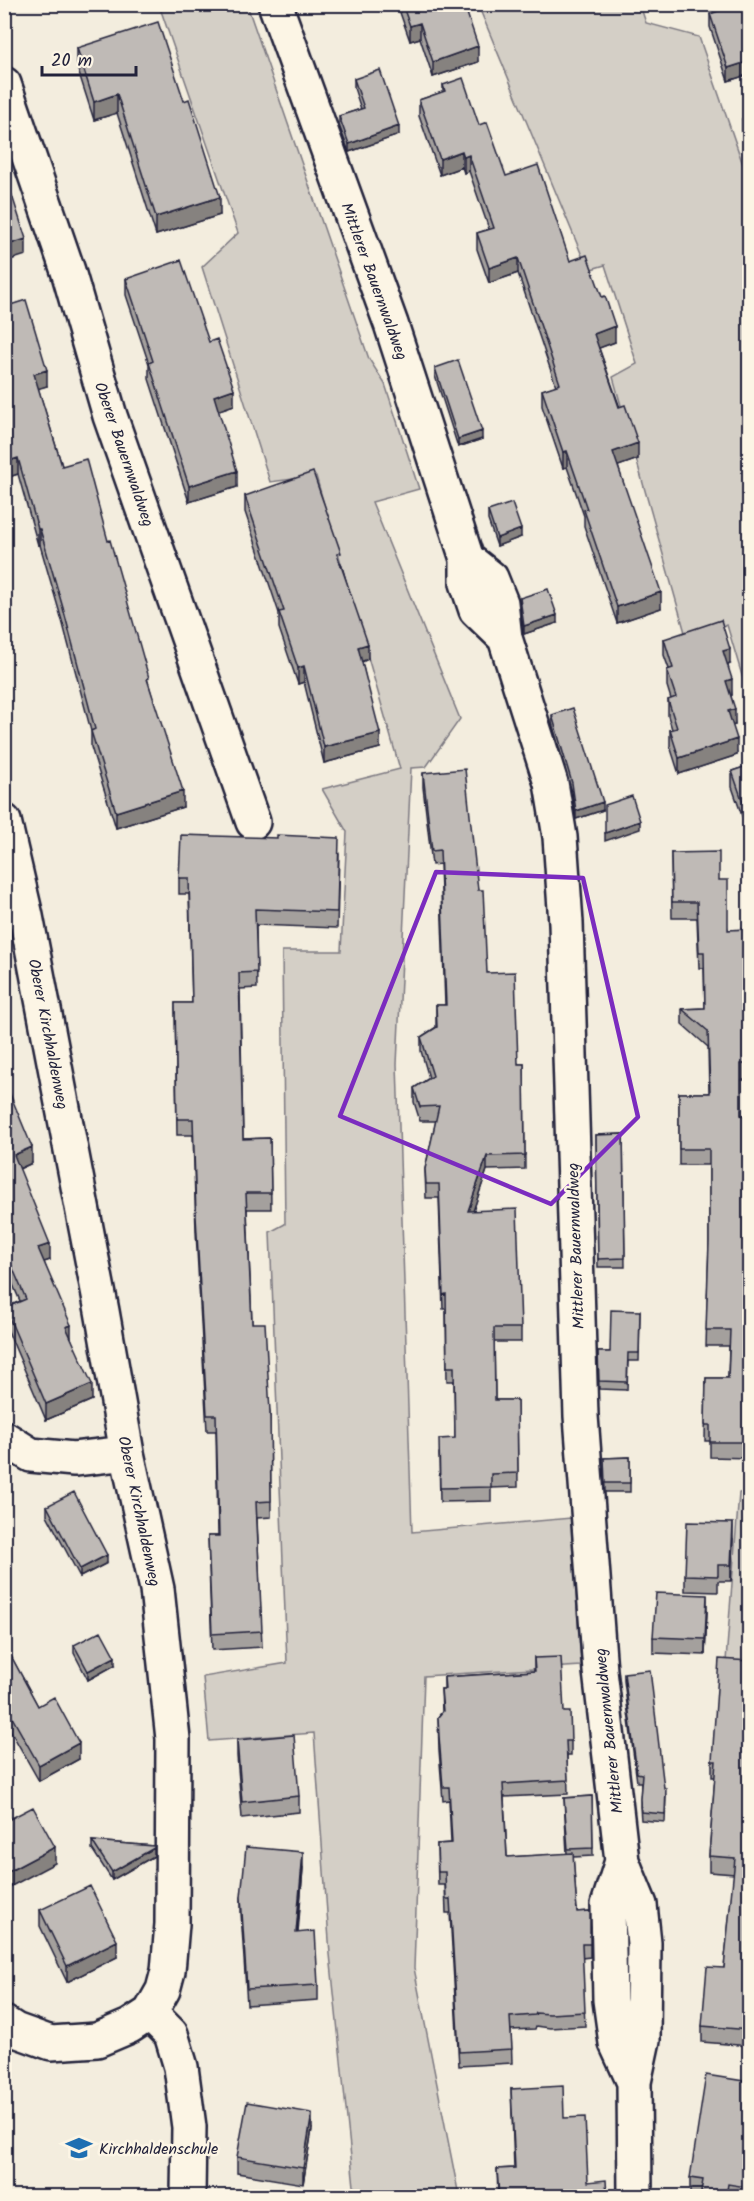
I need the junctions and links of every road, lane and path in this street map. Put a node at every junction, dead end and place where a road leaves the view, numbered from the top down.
1 (275, 4) edge
2 (4, 84) edge
3 (4, 821) edge
4 (253, 822) dead end
5 (4, 1438) edge
6 (127, 1453) junction
7 (622, 1861) junction
8 (644, 1943) junction
9 (609, 1944) junction
10 (610, 2000) junction
11 (644, 2000) junction
12 (150, 2013) junction
13 (4, 2023) edge
14 (634, 2082) junction
15 (188, 2196) edge
16 (635, 2196) edge

1 - 7 street, Mittlerer Bauernwaldweg
2 - 4 street, Oberer Bauernwaldweg
3 - 6 street, Oberer Kirchhaldenweg
5 - 6 street
6 - 12 street, Oberer Kirchhaldenweg
7 - 8 street, Mittlerer Bauernwaldweg
7 - 9 street, Mittlerer Bauernwaldweg
8 - 9 street
8 - 11 street, Mittlerer Bauernwaldweg
9 - 10 street, Mittlerer Bauernwaldweg
10 - 11 street
10 - 14 street, Mittlerer Bauernwaldweg
11 - 14 street, Mittlerer Bauernwaldweg
12 - 13 street
12 - 15 street
14 - 16 street, Mittlerer Bauernwaldweg

